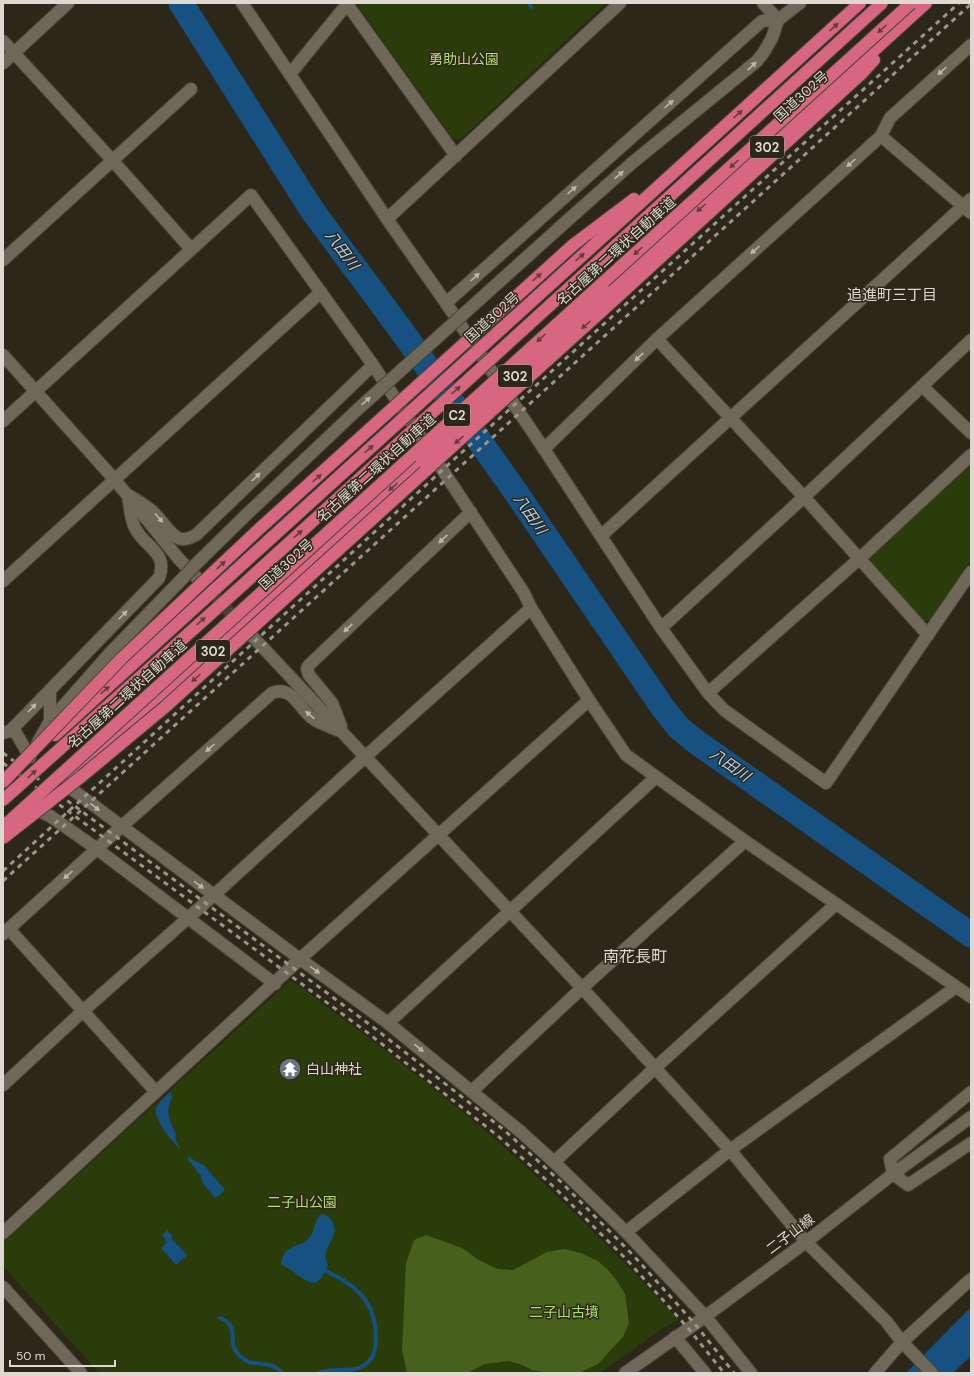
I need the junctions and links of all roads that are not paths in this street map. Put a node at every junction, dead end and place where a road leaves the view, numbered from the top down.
1 (68, 3) edge
2 (242, 3) edge
3 (620, 3) edge
4 (763, 3) edge
5 (800, 3) edge
6 (860, 3) edge
7 (882, 3) edge
8 (911, 3) edge
9 (926, 3) edge
10 (347, 4) edge
11 (778, 20) junction
12 (3, 41) edge
13 (971, 45) edge
14 (14, 53) junction
15 (3, 63) edge
16 (290, 74) junction
17 (191, 89) dead end
18 (881, 136) junction
19 (698, 151) junction
20 (456, 156) junction
21 (112, 161) junction
22 (968, 206) edge
23 (387, 219) junction
24 (191, 249) junction
25 (3, 260) edge
26 (321, 292) junction
27 (612, 295) junction
28 (446, 303) junction
29 (656, 339) junction
30 (971, 340) edge
31 (3, 355) edge
32 (373, 366) junction
33 (922, 386) junction
34 (36, 391) junction
35 (730, 418) junction
36 (3, 421) edge
37 (971, 433) edge
38 (544, 449) junction
39 (971, 455) edge
40 (116, 480) junction
41 (128, 495) junction
42 (804, 497) junction
43 (471, 512) junction
44 (602, 535) junction
45 (859, 558) junction
46 (971, 572) edge
47 (199, 580) tunnel mouth
48 (3, 581) edge
49 (531, 608) junction
50 (173, 628) junction
51 (661, 628) junction
52 (130, 632) junction
53 (928, 635) junction
54 (253, 637) dead end
55 (98, 666) junction
56 (72, 667) junction
57 (50, 690) junction
58 (708, 693) junction
59 (589, 700) junction
60 (50, 721) junction
61 (8, 731) edge
62 (344, 732) junction
63 (366, 756) junction
64 (30, 757) junction
65 (656, 777) junction
66 (69, 779) junction
67 (3, 782) edge
68 (3, 800) edge
69 (35, 811) junction
70 (3, 827) edge
71 (121, 827) junction
72 (438, 835) junction
73 (3, 839) edge
74 (746, 841) junction
75 (97, 848) junction
76 (214, 895) junction
77 (836, 904) junction
78 (509, 911) junction
79 (188, 918) junction
80 (6, 932) edge
81 (300, 959) junction
82 (275, 984) junction
83 (956, 987) junction
84 (582, 988) junction
85 (971, 997) edge
86 (83, 1011) junction
87 (388, 1023) junction
88 (655, 1068) junction
89 (3, 1085) edge
90 (472, 1091) junction
91 (156, 1092) junction
92 (971, 1092) edge
93 (971, 1117) edge
94 (971, 1143) edge
95 (730, 1150) junction
96 (554, 1162) junction
97 (893, 1174) junction
98 (626, 1232) junction
99 (3, 1233) edge
100 (806, 1242) junction
101 (971, 1279) edge
102 (5, 1292) edge
103 (705, 1316) junction
104 (676, 1337) junction
105 (905, 1346) junction
106 (81, 1373) edge
107 (625, 1373) edge
108 (705, 1373) edge
109 (751, 1373) edge
110 (875, 1373) edge
111 (932, 1373) edge

1 - 14 street
2 - 16 street
3 - 20 street
4 - 11 street
5 - 11 street
19 -> 6 highway, 国道302号
68 -> 7 highway, 名古屋第二環状自動車道 / C2, bridge
8 -> 70 highway, 名古屋第二環状自動車道 / C2, bridge
9 -> 27 highway
10 - 16 street
10 - 20 street
28 -> 11 street
52 -> 11 street, bridge
12 - 14 street
13 -> 18 street
14 - 15 street
14 - 21 street
16 - 23 street
17 - 21 street
18 - 22 street
18 -> 29 street
50 -> 19 highway, 国道302号, bridge
67 -> 19 highway, bridge
20 - 23 street
21 - 24 street
21 - 25 street
22 - 35 street
23 - 28 street
24 - 26 street
24 - 34 street
26 - 32 street
26 - 40 street
27 -> 66 highway, 国道302号 / 302, bridge
27 -> 73 highway, bridge
28 - 38 street
29 - 35 street
29 -> 38 street
30 - 33 street
31 - 34 street
41 -> 32 street
32 - 43 street
33 - 37 street
33 - 42 street
34 - 36 street
34 - 40 street
35 - 42 street
35 - 44 street
38 - 44 street
39 - 45 street
40 - 41 street
40 - 48 street
41 - 47 street
56 -> 41 street
42 - 45 street
42 - 51 street
43 - 49 street
43 -> 62 street
44 - 51 street
45 - 53 street
45 - 58 street
46 - 53 street
49 - 59 street
49 - 63 street
50 - 52 street
64 -> 50 highway, 国道302号
51 - 58 street
52 - 55 street
53 - 58 street
54 - 62 street
55 - 56 street
55 - 60 street
56 - 57 street
57 - 60 street
61 -> 57 street
59 - 65 street
59 - 72 street
60 - 64 street
61 - 64 street
62 - 63 street
62 -> 71 street
63 - 72 street
63 - 76 street
64 - 67 highway, 国道302号
65 - 74 street
65 - 78 street
66 - 69 highway, 国道302号 / 302
66 -> 71 street
69 - 73 highway, 国道302号 / 302
69 - 75 street
71 - 75 street
71 -> 76 street
72 - 78 street
72 - 81 street
74 - 77 street
74 - 84 street
75 - 79 street
75 -> 80 street
76 - 79 street
76 - 81 street
77 - 83 street
77 - 88 street
78 - 84 street
78 - 87 street
79 - 82 street
79 - 86 street
80 - 86 street
81 - 82 street
81 -> 87 street
82 - 91 street
83 - 85 street
83 - 95 street
84 - 88 street
84 - 90 street
86 - 89 street
86 - 91 street
87 -> 90 street
88 - 95 street
88 - 96 street
90 - 96 street
91 - 99 street
92 - 97 street
93 - 97 street, 二子山線
94 - 97 street
95 - 98 street
95 - 100 street
96 - 98 street
97 - 100 street, 二子山線
98 - 103 street
100 - 103 street, 二子山線
100 - 105 street
101 - 105 street
102 - 106 street
103 - 104 street, 二子山線
103 - 109 street
104 - 107 street, 二子山線
104 - 108 street
105 - 110 street
105 - 111 street

